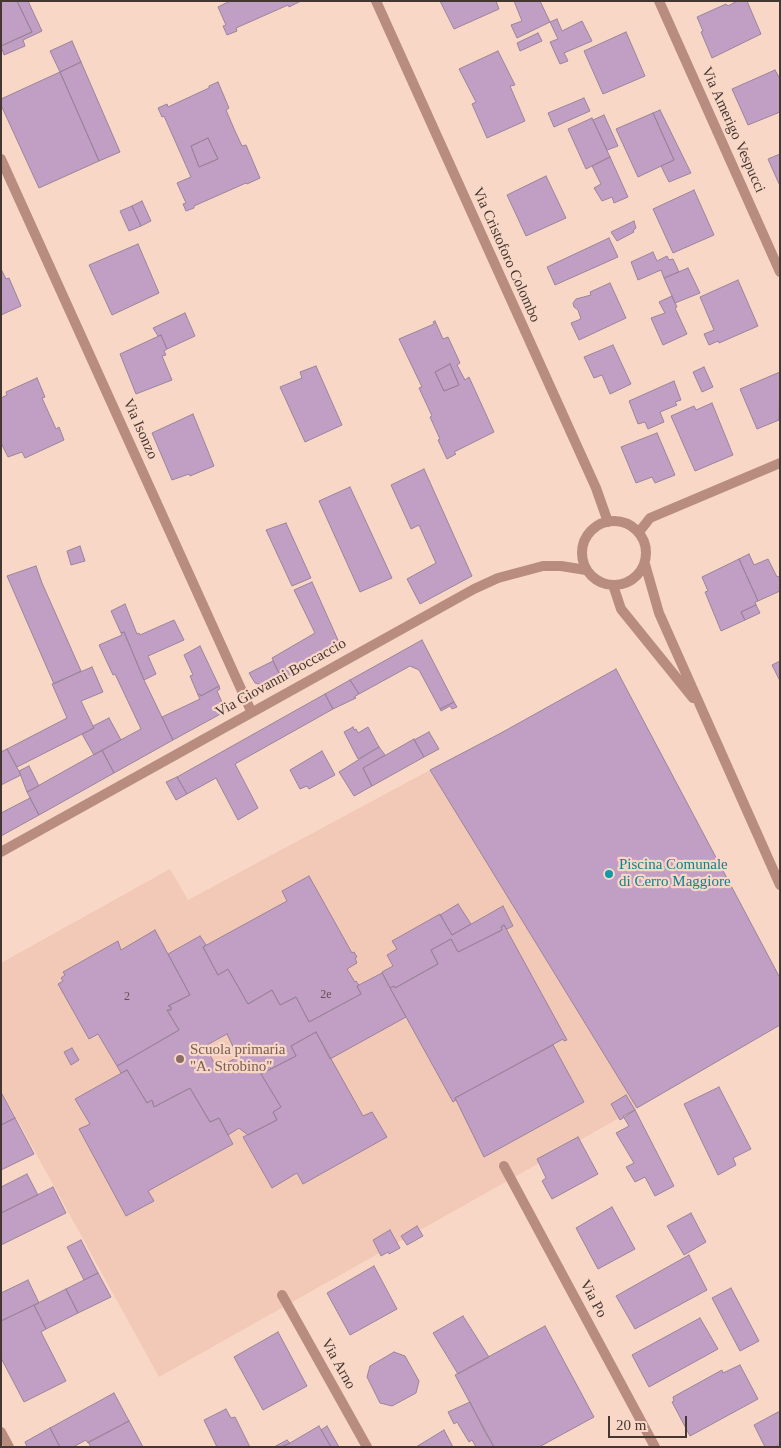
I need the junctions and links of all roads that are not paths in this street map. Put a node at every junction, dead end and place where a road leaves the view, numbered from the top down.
1 (376, 1) edge
2 (659, 1) edge
3 (1, 160) edge
4 (780, 272) edge
5 (780, 463) edge
6 (608, 522) junction
7 (639, 532) junction
8 (645, 564) junction
9 (586, 570) junction
10 (613, 585) junction
11 (702, 710) junction
12 (251, 711) junction
13 (1, 852) edge
14 (780, 885) edge
15 (504, 1166) dead end
16 (282, 1295) dead end
17 (1, 1432) edge
18 (9, 1447) edge
19 (366, 1447) edge
20 (655, 1447) edge

1 - 6 street, Via Cristoforo Colombo
2 - 4 street, Via Amerigo Vespucci
3 - 12 street, Via Isonzo
5 - 7 street
6 - 7 street
6 - 9 street
7 - 8 street
8 - 10 street
8 - 11 street
9 - 10 street
9 - 12 street, Via Giovanni Boccaccio
10 - 11 street
11 - 14 street
12 - 13 street, Via Giovanni Boccaccio
15 - 20 street, Via Po
16 - 19 street, Via Arno
17 - 18 street

